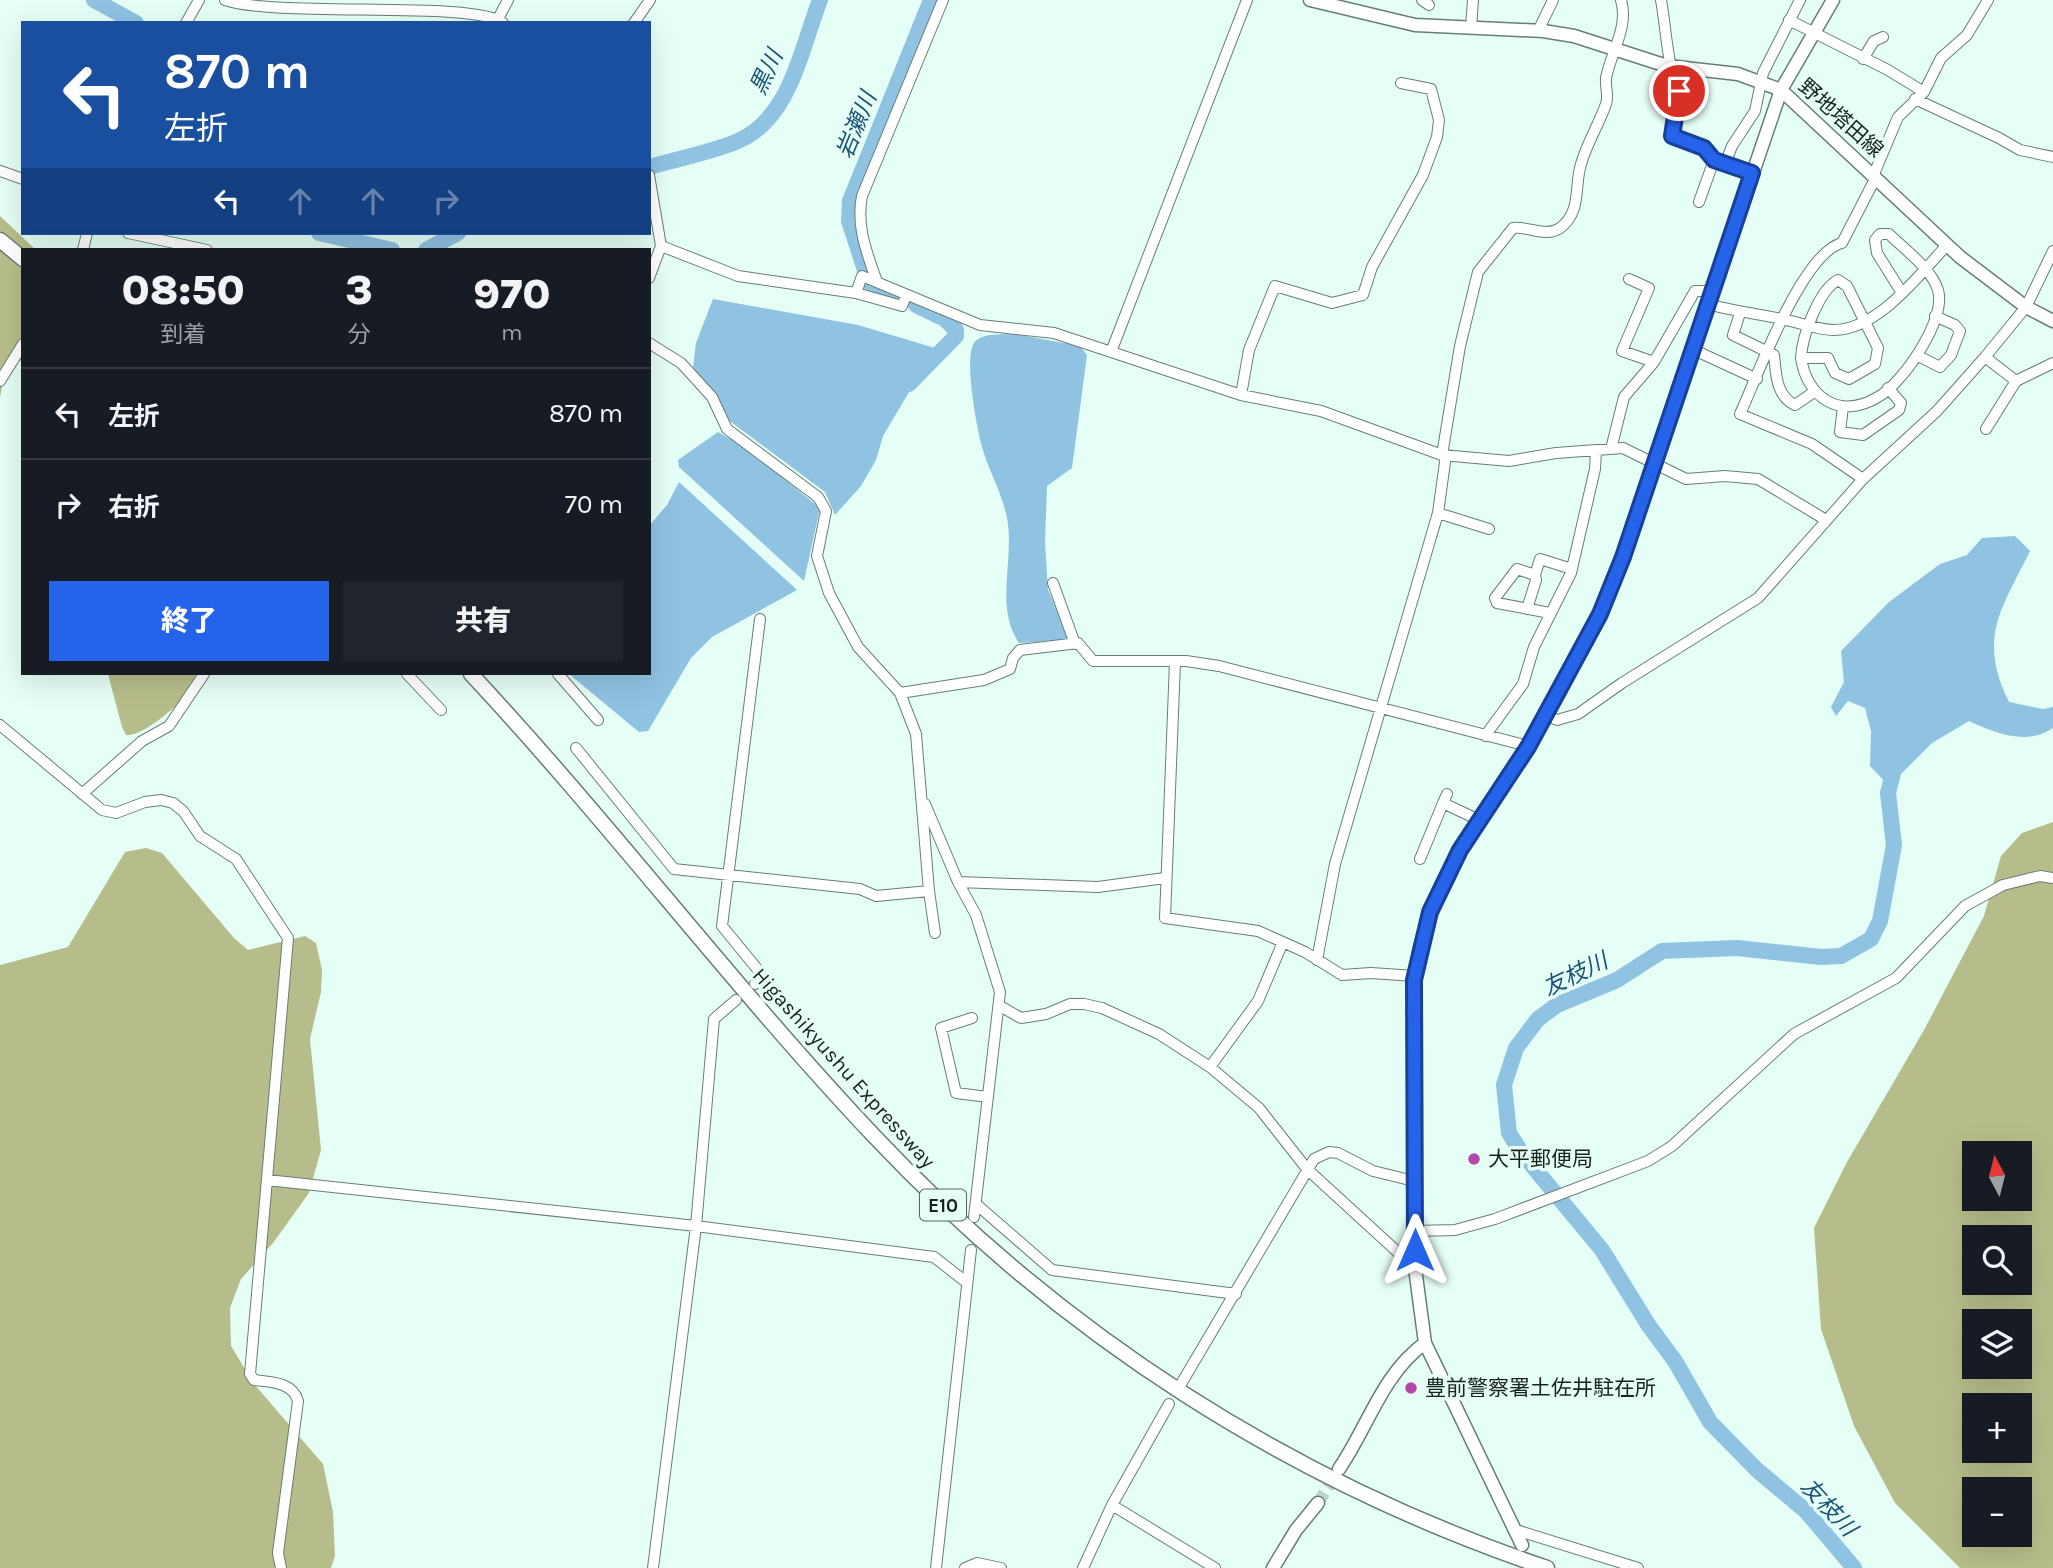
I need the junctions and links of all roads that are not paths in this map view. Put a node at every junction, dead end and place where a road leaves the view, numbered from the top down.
1 (199, 0) edge
2 (225, 0) edge
3 (508, 0) edge
4 (650, 0) edge
5 (943, 0) edge
6 (1247, 0) edge
7 (1310, 0) edge
8 (1473, 0) edge
9 (1553, 0) edge
10 (1621, 0) edge
11 (1661, 0) edge
12 (1800, 0) edge
13 (1833, 0) edge
14 (1988, 0) edge
15 (372, 1) edge
16 (1348, 5) edge
17 (501, 20) edge
18 (1789, 20) junction
19 (187, 21) edge
20 (635, 21) edge
21 (1471, 28) junction
22 (1538, 31) junction
23 (1812, 34) junction
24 (1883, 37) dead end
25 (1617, 48) junction
26 (1863, 59) junction
27 (1677, 68) junction
28 (1762, 82) junction
29 (1401, 83) dead end
30 (1781, 90) junction
31 (1919, 96) junction
32 (2053, 157) edge
33 (1714, 160) junction
34 (1725, 164) junction
35 (0, 171) edge
36 (1752, 173) junction
37 (1875, 175) junction
38 (21, 178) edge
39 (651, 188) edge
40 (1699, 202) dead end
41 (137, 235) edge
42 (0, 240) edge
43 (1947, 245) junction
44 (661, 246) junction
45 (199, 248) edge
46 (2053, 251) edge
47 (21, 257) edge
48 (1925, 269) junction
49 (651, 273) edge
50 (1629, 279) dead end
51 (877, 282) junction
52 (856, 293) junction
53 (1902, 293) junction
54 (906, 296) junction
55 (1709, 298) junction
56 (2026, 307) junction
57 (1740, 313) junction
58 (1935, 316) junction
59 (1784, 320) junction
60 (1865, 321) junction
61 (2053, 321) edge
62 (1808, 326) junction
63 (651, 345) edge
64 (21, 347) edge
65 (1692, 349) junction
66 (1111, 352) junction
67 (1769, 352) junction
68 (1918, 356) junction
69 (1801, 358) junction
70 (1985, 358) junction
71 (1654, 362) junction
72 (2053, 363) edge
73 (1757, 379) junction
74 (0, 381) edge
75 (2016, 381) junction
76 (1888, 388) junction
77 (1814, 392) junction
78 (1241, 396) junction
79 (1843, 406) junction
80 (1986, 429) dead end
81 (1611, 449) junction
82 (1595, 450) junction
83 (1444, 455) junction
84 (1653, 466) junction
85 (1863, 479) junction
86 (1438, 513) junction
87 (1826, 520) junction
88 (1489, 529) dead end
89 (1572, 569) junction
90 (1535, 575) junction
91 (1053, 583) dead end
92 (1527, 609) junction
93 (1550, 613) junction
94 (760, 619) dead end
95 (1075, 644) junction
96 (1175, 662) junction
97 (203, 675) edge
98 (408, 675) edge
99 (472, 675) edge
100 (559, 675) edge
101 (900, 693) junction
102 (1383, 708) junction
103 (441, 710) dead end
104 (1545, 715) junction
105 (598, 720) dead end
106 (0, 725) edge
107 (1485, 736) junction
108 (1528, 747) junction
109 (576, 748) dead end
110 (82, 794) junction
111 (924, 802) junction
112 (1479, 820) junction
113 (1420, 859) dead end
114 (729, 875) junction
115 (1165, 877) junction
116 (2053, 878) edge
117 (958, 882) junction
118 (929, 891) junction
119 (935, 933) dead end
120 (1283, 942) junction
121 (1317, 960) junction
122 (1415, 976) junction
123 (755, 984) dead end
124 (736, 1000) dead end
125 (1000, 1006) junction
126 (972, 1018) dead end
127 (1210, 1067) junction
128 (988, 1097) junction
129 (1307, 1169) junction
130 (267, 1180) junction
131 (1414, 1181) junction
132 (976, 1204) junction
133 (974, 1217) dead end
134 (696, 1226) junction
135 (1415, 1231) junction
136 (971, 1250) dead end
137 (1415, 1268) junction
138 (966, 1282) junction
139 (1236, 1294) junction
140 (1425, 1343) junction
141 (1181, 1384) dead end
142 (1169, 1404) dead end
143 (1339, 1469) tunnel mouth
144 (1318, 1503) tunnel mouth
145 (1112, 1505) junction
146 (1516, 1530) junction
147 (1522, 1545) dead end
148 (281, 1568) edge
149 (653, 1568) edge
150 (936, 1568) edge
151 (965, 1568) edge
152 (1001, 1568) edge
153 (1083, 1568) edge
154 (1215, 1568) edge
155 (1273, 1568) edge
156 (1547, 1568) edge
157 (1639, 1568) edge

1 - 19 street
2 - 15 street
3 - 17 street
4 - 20 street
5 - 51 street
6 - 66 street
7 - 16 main road, 野地塔田線
8 - 21 street
9 - 22 street
10 - 25 street
11 - 27 street
12 - 18 street
13 - 23 main road
14 - 31 street
15 - 17 street
16 - 21 main road, 野地塔田線
18 - 23 street
18 - 28 street
21 - 22 main road, 野地塔田線
22 - 25 main road, 野地塔田線
23 - 26 street
23 - 30 main road
24 - 26 street
25 - 27 main road, 野地塔田線
25 - 83 street
26 - 31 street
27 - 28 main road, 野地塔田線
27 - 33 street
28 - 30 main road, 野地塔田線
28 - 34 street
29 - 78 street
30 - 36 main road
30 - 37 main road, 野地塔田線
31 - 32 street
31 - 37 street
33 - 34 street
33 - 40 street
34 - 36 street
35 - 38 street
36 - 55 main road
37 - 43 main road, 野地塔田線
37 - 59 street
39 - 44 street
41 - 45 street
42 - 47 highway
43 - 48 street
43 - 56 main road, 野地塔田線
44 - 49 street
44 - 52 street
46 - 56 street
48 - 53 street
48 - 53 street
48 - 58 street
50 - 71 street
51 - 52 street
51 - 54 street
52 - 54 street
53 - 60 street
54 - 66 street
55 - 57 street
55 - 65 main road
55 - 71 street
56 - 61 main road, 野地塔田線
56 - 70 street
57 - 59 street
57 - 67 street
58 - 68 street
58 - 68 street
59 - 62 street
59 - 67 street
60 - 62 street
60 - 62 street
60 - 69 street
62 - 69 street
63 - 101 street
64 - 74 street
65 - 73 street
65 - 84 main road
66 - 78 street
67 - 73 street
67 - 77 street
68 - 76 street
69 - 77 street
70 - 75 street
70 - 85 street
71 - 81 street
72 - 75 street
73 - 85 street
75 - 80 street
76 - 79 street
76 - 79 street
77 - 79 street
78 - 83 street
81 - 82 street
81 - 84 street
82 - 83 street
82 - 89 street
83 - 86 street
84 - 87 street
84 - 104 main road
85 - 87 street
86 - 88 street
86 - 102 street
87 - 104 street
89 - 90 street
89 - 93 street
90 - 92 street
90 - 92 street
91 - 95 street
92 - 93 street
93 - 107 street
94 - 114 street
95 - 96 street
95 - 101 street
96 - 102 street
96 - 115 street
97 - 110 street
98 - 103 street
99 - 156 highway, Higashikyushu Expressway / E10
100 - 105 street
101 - 111 street
102 - 107 street
102 - 121 street
104 - 108 main road
106 - 110 street
107 - 108 street
108 - 112 main road
109 - 114 street
110 - 130 street
111 - 117 street
111 - 118 street
112 - 113 street
112 - 122 main road
114 - 118 street
114 - 123 street
115 - 117 street
115 - 120 street
116 - 135 street
117 - 125 street
118 - 119 street
120 - 121 street
120 - 127 street
121 - 122 street
122 - 131 main road
124 - 134 street
125 - 127 street
125 - 128 street
126 - 128 street
127 - 129 street
128 - 132 street
129 - 131 street
129 - 137 street
129 - 139 street
130 - 134 street
130 - 148 street
131 - 135 main road
132 - 133 street
132 - 139 street
134 - 138 street
134 - 149 street
135 - 137 main road
136 - 138 street
137 - 140 main road
138 - 150 street
139 - 141 street
140 - 143 main road
140 - 146 main road
142 - 145 street
144 - 155 main road
145 - 153 street
145 - 154 street
146 - 147 main road
146 - 157 street
151 - 152 street

